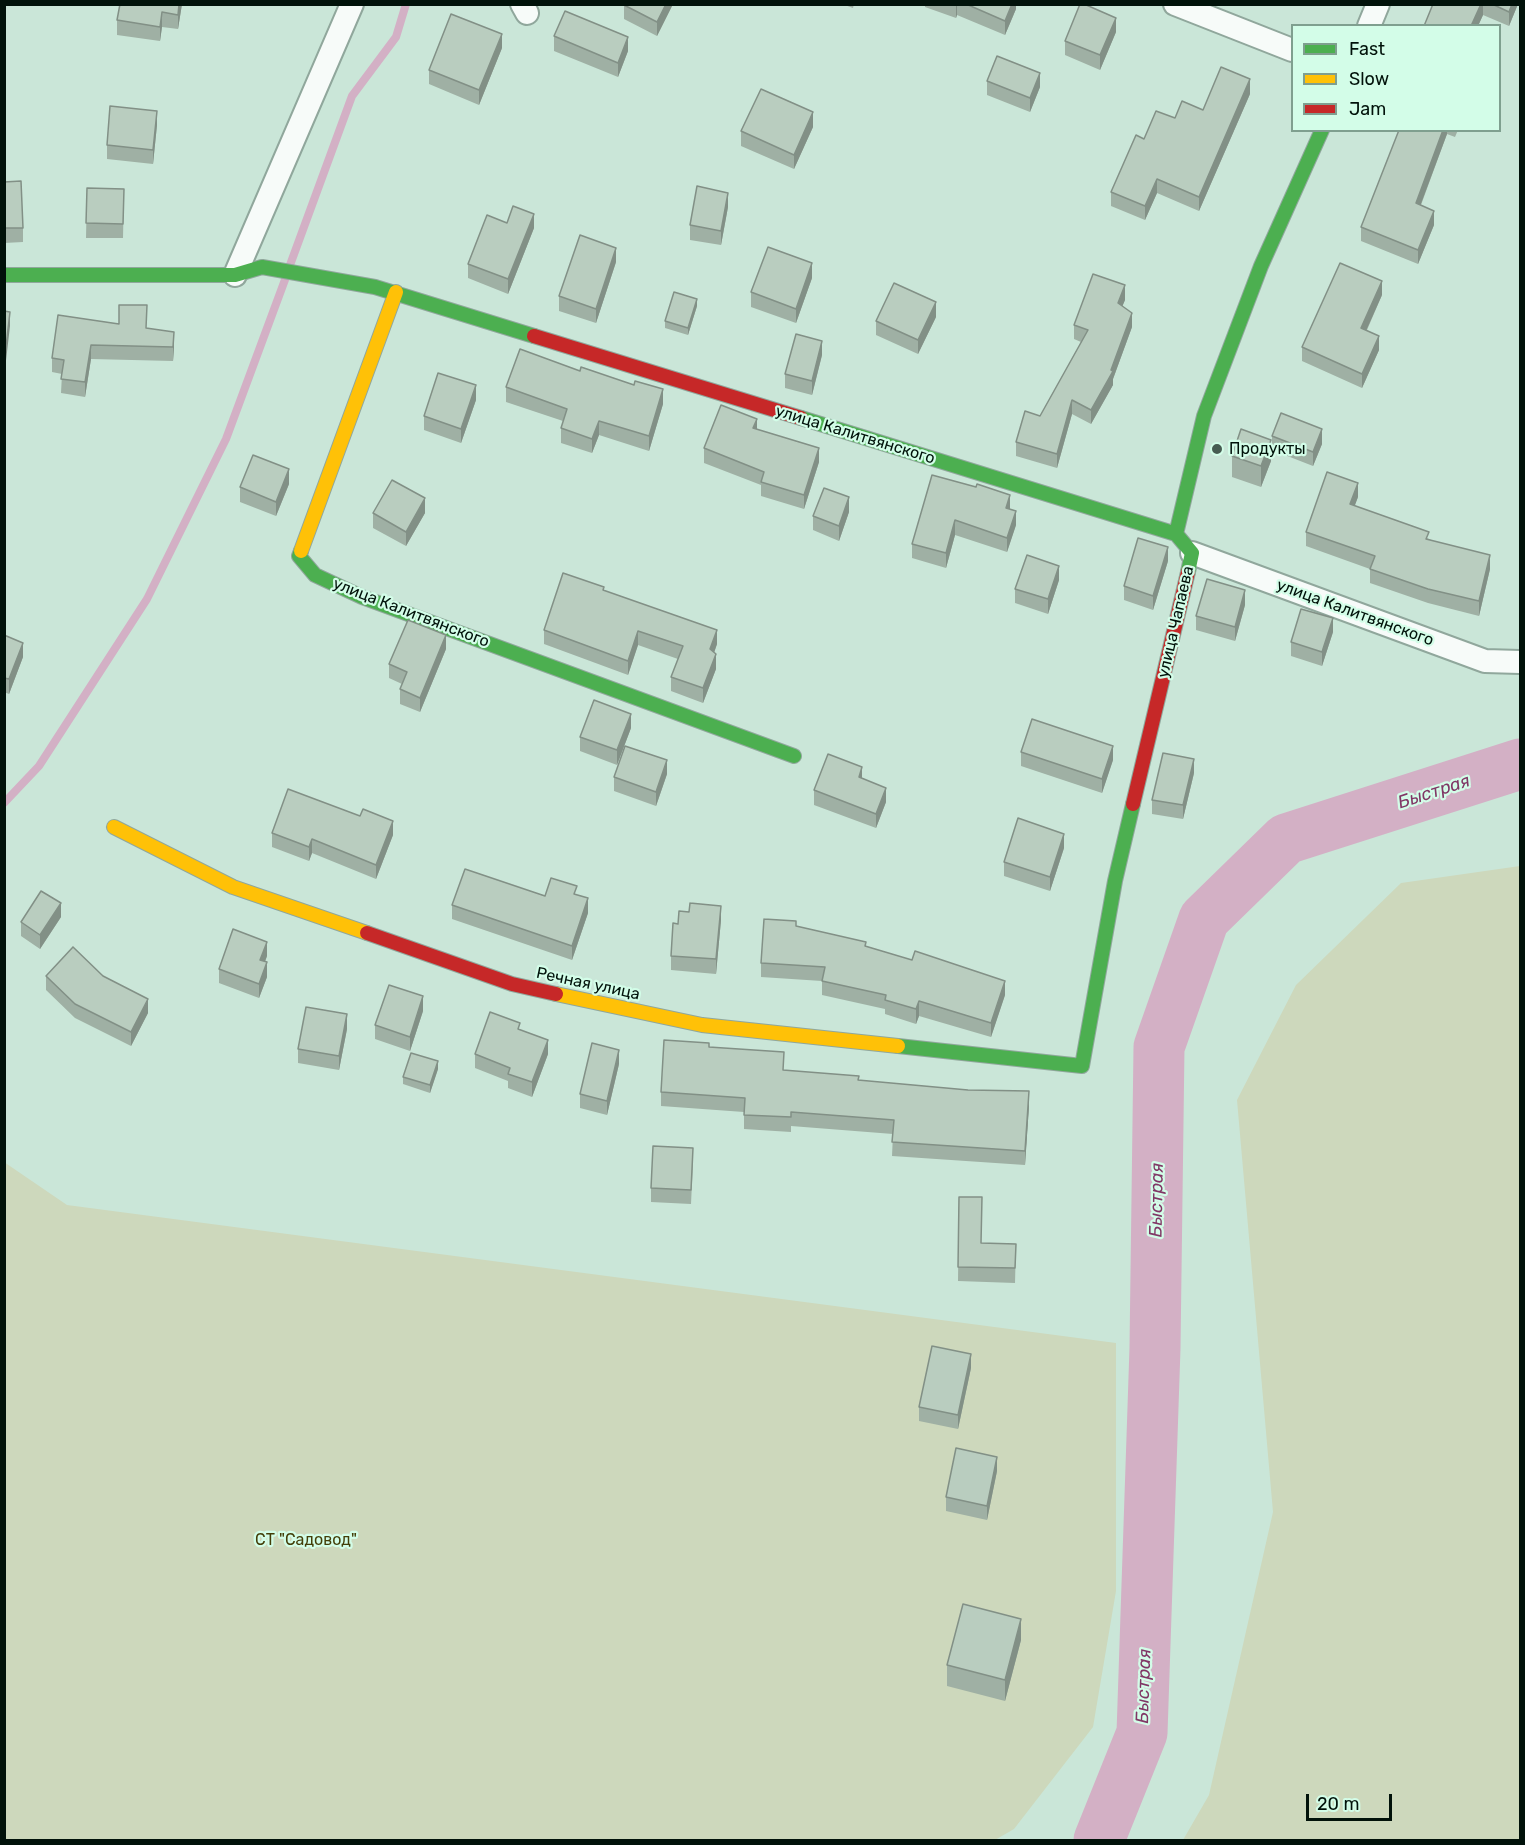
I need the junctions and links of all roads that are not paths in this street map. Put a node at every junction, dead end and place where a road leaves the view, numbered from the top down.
1 (352, 4) edge
2 (1175, 4) edge
3 (1378, 4) edge
4 (1369, 24) edge
5 (1291, 49) edge
6 (1321, 132) edge
7 (235, 274) junction
8 (4, 275) edge
9 (396, 292) junction
10 (1176, 534) junction
11 (1192, 553) junction
12 (1521, 662) edge
13 (794, 756) dead end
14 (114, 826) dead end
15 (1082, 1066) joint

1 - 7 street
2 - 5 street
3 - 4 street
6 - 10 street
7 - 8 street, улица Калитвянского
7 - 9 street, улица Калитвянского
9 - 10 street, улица Калитвянского
9 - 13 street, улица Калитвянского
10 - 11 street, улица Чапаева
11 - 12 street, улица Калитвянского
11 - 15 street, улица Чапаева
14 - 15 street, Речная улица

